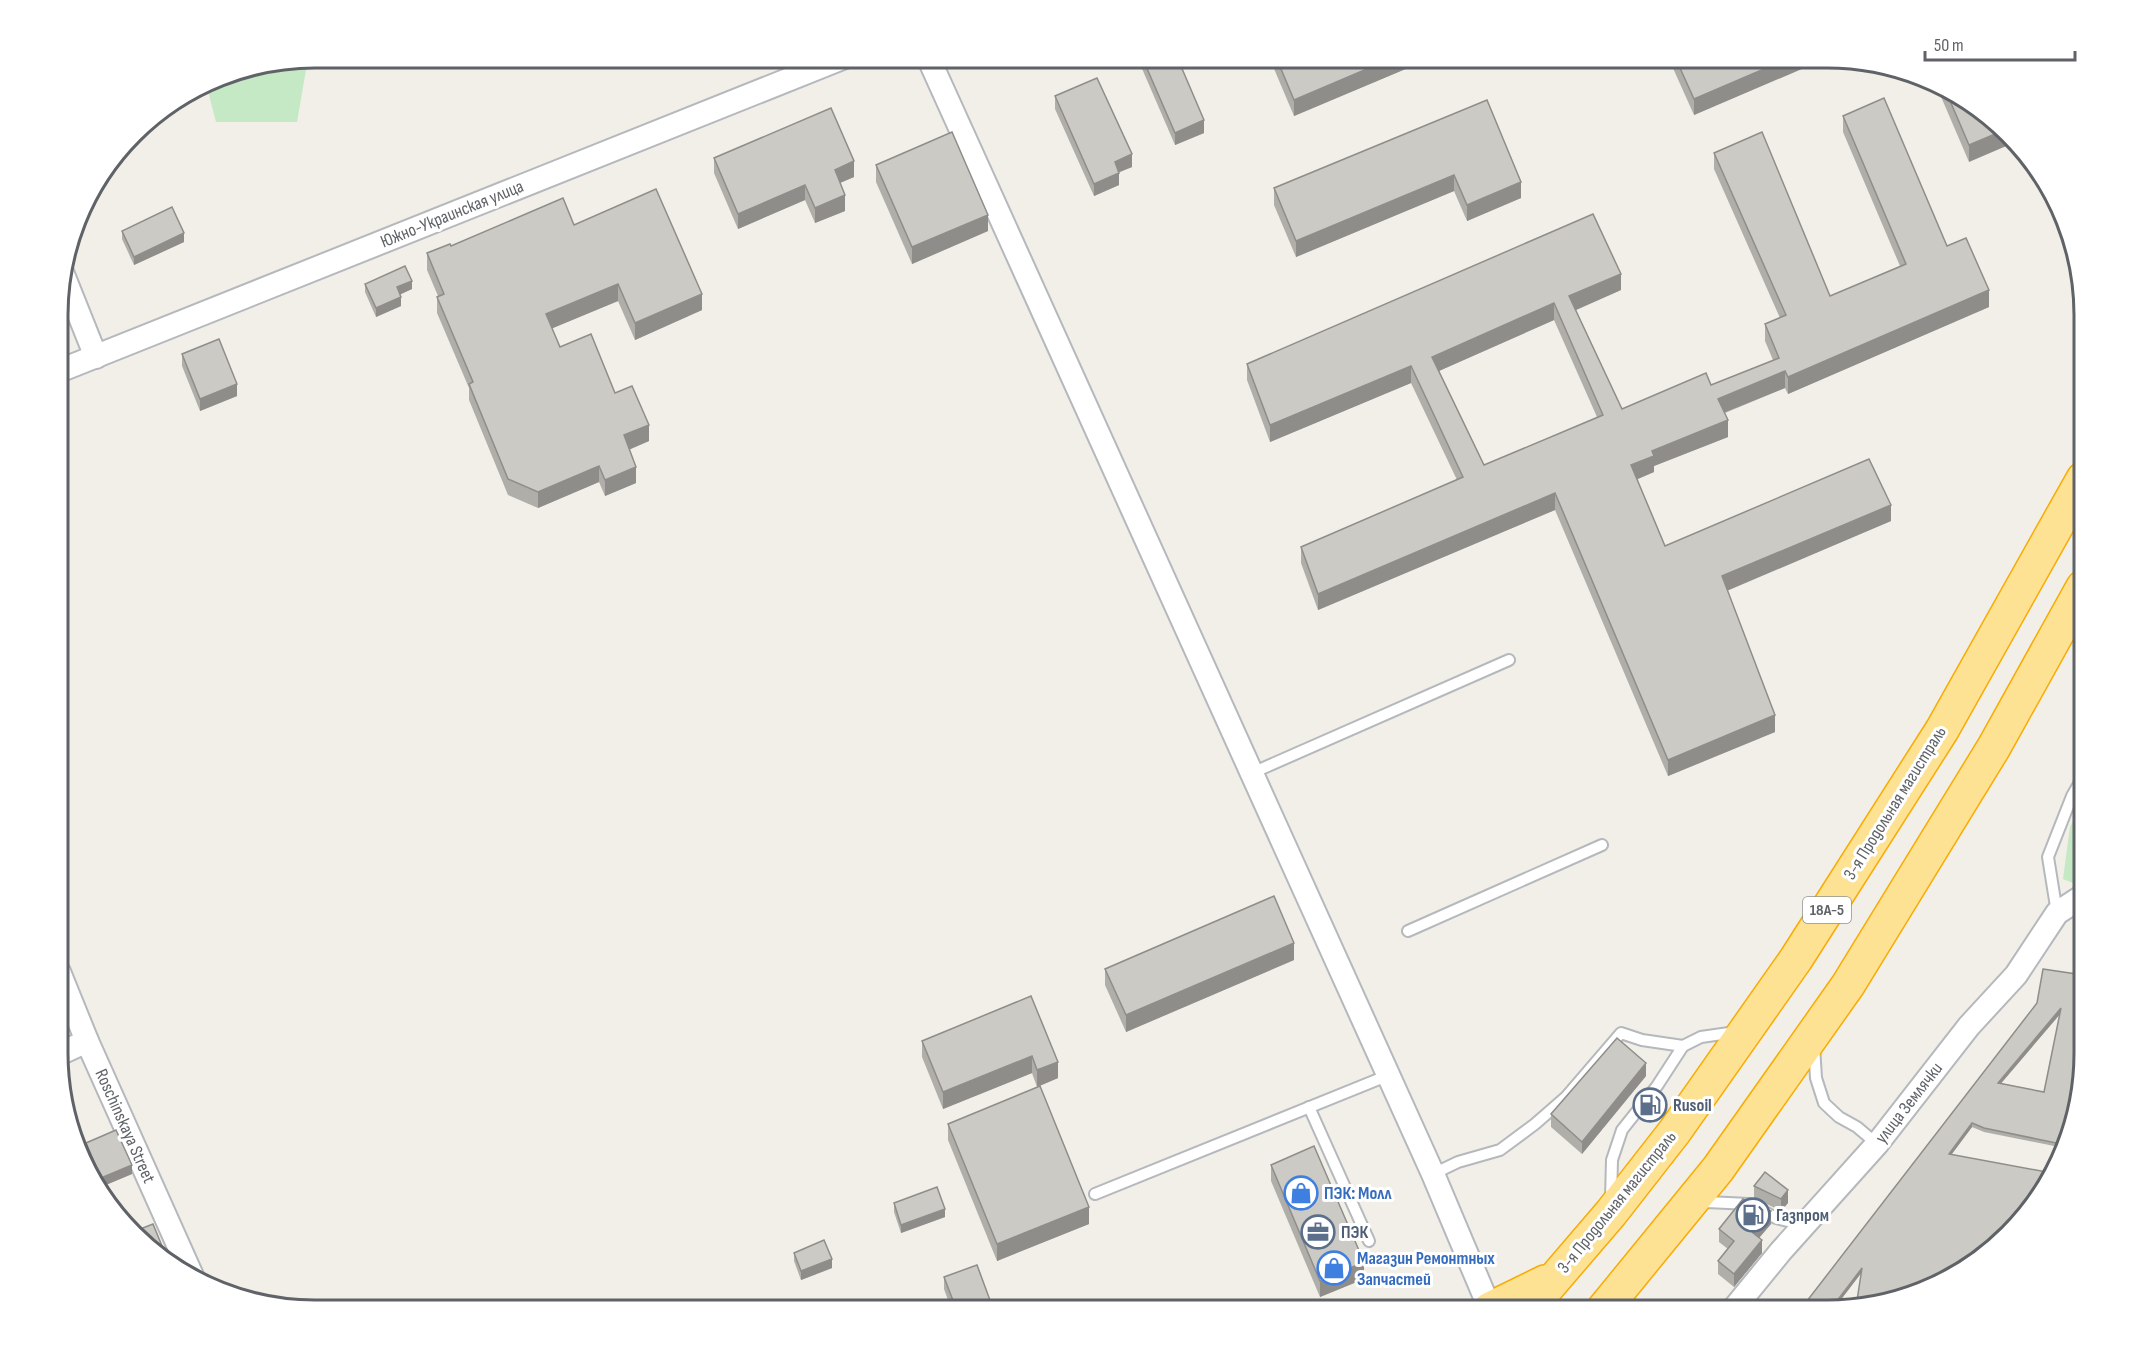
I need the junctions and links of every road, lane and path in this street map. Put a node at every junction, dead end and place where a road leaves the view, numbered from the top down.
1 (818, 68) edge
2 (933, 68) edge
3 (69, 290) edge
4 (96, 357) junction
5 (68, 368) edge
6 (2074, 497) edge
7 (2074, 605) edge
8 (1509, 660) dead end
9 (1252, 773) junction
10 (2074, 794) edge
11 (1602, 845) dead end
12 (2074, 902) edge
13 (2057, 913) junction
14 (1408, 931) dead end
15 (68, 994) edge
16 (1745, 1031) junction
17 (1813, 1034) junction
18 (87, 1041) junction
19 (1683, 1047) junction
20 (68, 1050) edge
21 (1389, 1075) junction
22 (1309, 1107) junction
23 (1877, 1144) junction
24 (1433, 1174) junction
25 (1095, 1194) dead end
26 (1689, 1205) junction
27 (1611, 1213) junction
28 (1804, 1225) junction
29 (1369, 1241) dead end
30 (187, 1265) edge
31 (1558, 1276) junction
32 (1487, 1300) edge
33 (1509, 1300) edge
34 (1537, 1300) edge
35 (1611, 1300) edge
36 (1741, 1300) edge

1 - 4 street, Южно-Украинская улица
2 - 9 street
3 - 4 street
4 - 5 street, Южно-Украинская улица
6 - 16 highway, 3-я Продольная магистраль / 18А-5
7 - 17 highway
8 - 9 lane
9 - 21 street
10 - 13 lane
11 - 14 lane
12 - 13 street, улица Землячки
13 - 23 street, улица Землячки
15 - 18 street, Roschinskaya Street
16 - 19 lane
16 - 27 highway, 3-я Продольная магистраль / 18А-5
17 - 23 lane
17 - 26 highway
18 - 20 street
18 - 30 street, Roschinskaya Street
19 - 24 lane
19 - 27 lane
21 - 22 lane
21 - 24 street
22 - 25 lane
22 - 29 lane
23 - 28 street, улица Землячки
24 - 32 street
26 - 28 lane
26 - 35 highway
27 - 31 highway, 3-я Продольная магистраль / 18А-5
28 - 36 street, улица Землячки
31 - 33 highway
31 - 34 highway, 3-я Продольная магистраль / 18А-5

